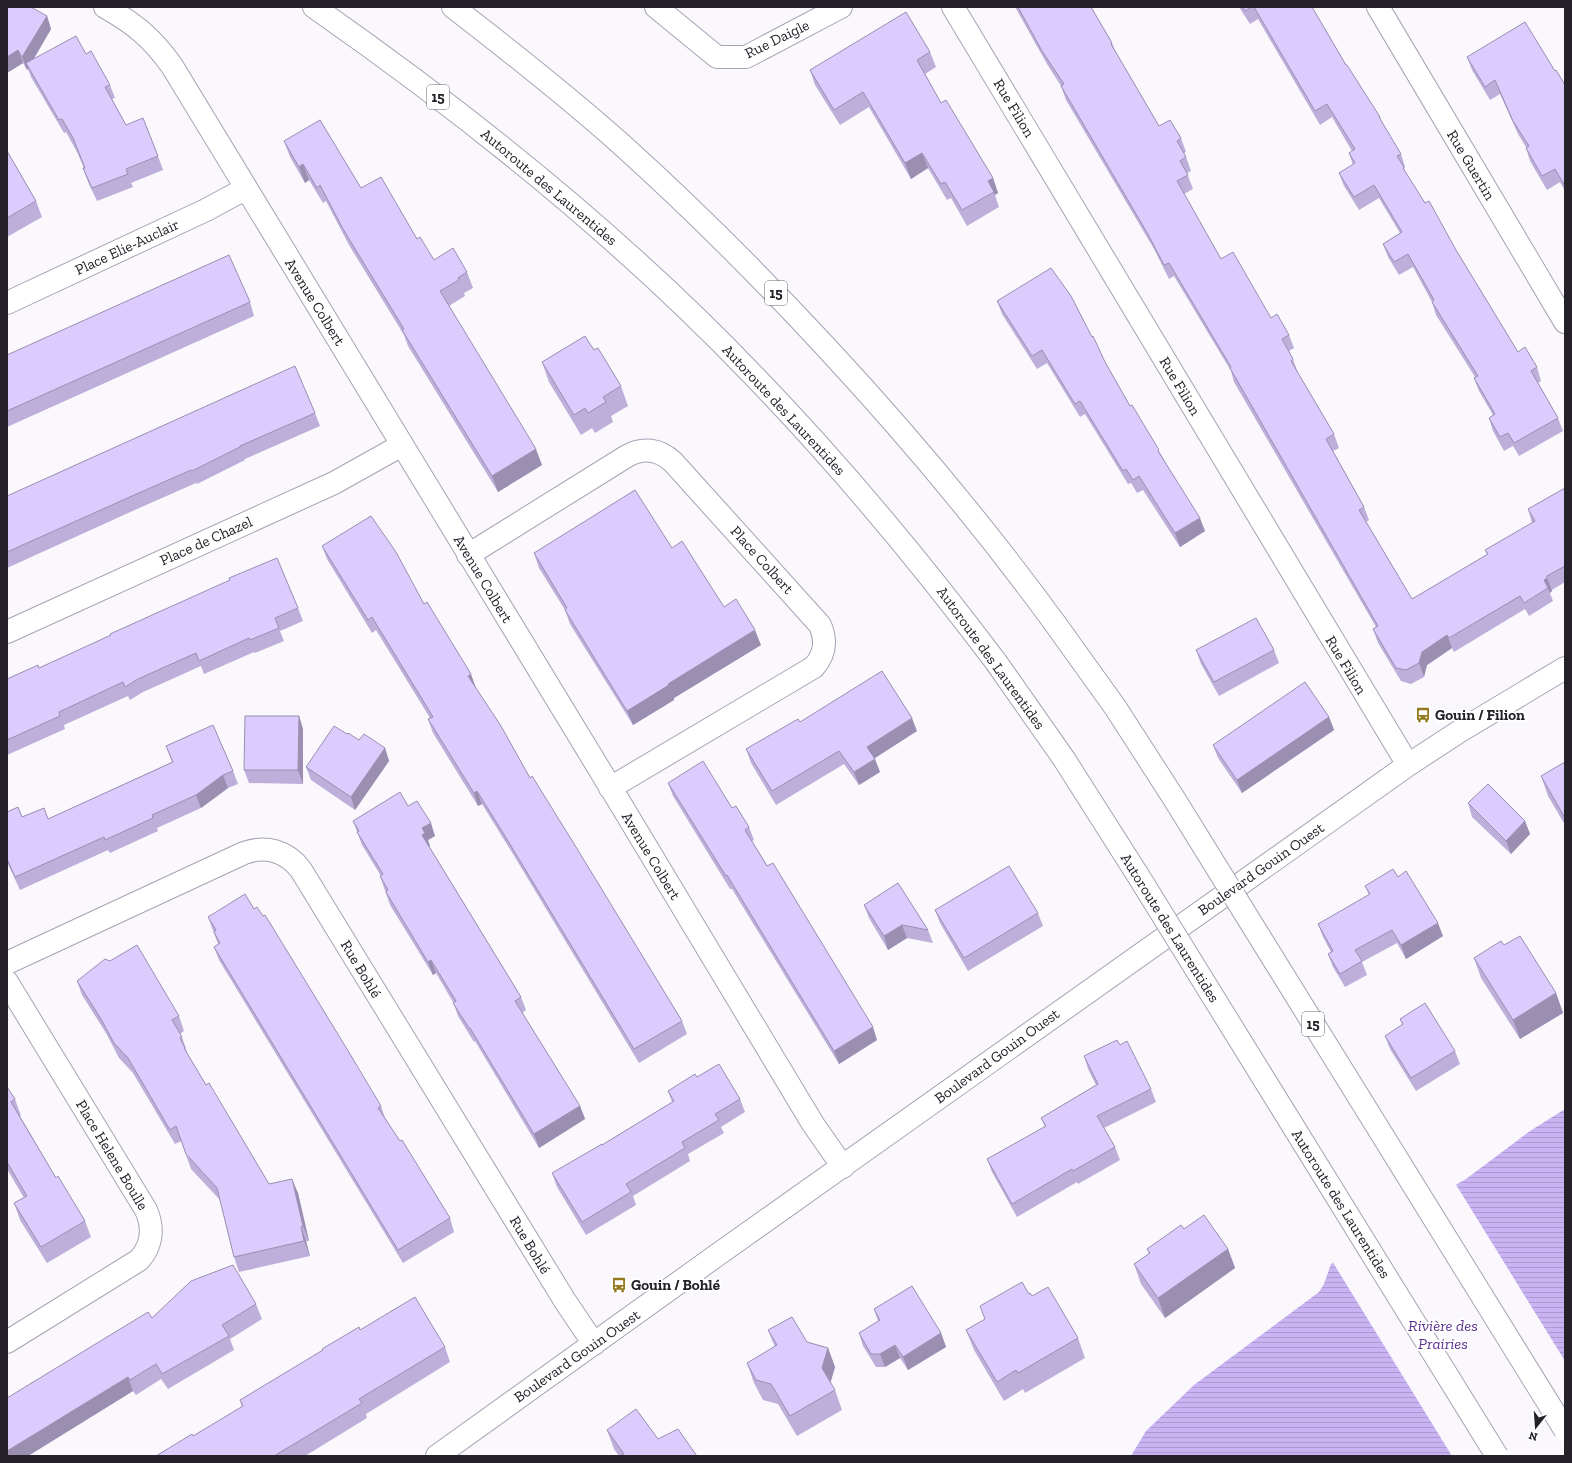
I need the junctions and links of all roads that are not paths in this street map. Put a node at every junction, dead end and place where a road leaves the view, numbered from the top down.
1 (105, 7) edge
2 (314, 7) edge
3 (453, 7) edge
4 (656, 7) edge
5 (841, 7) edge
6 (953, 7) edge
7 (1378, 7) edge
8 (245, 189) junction
9 (7, 303) edge
10 (1565, 322) edge
11 (402, 446) junction
12 (468, 555) junction
13 (7, 632) edge
14 (1565, 668) edge
15 (1408, 766) junction
16 (610, 788) junction
17 (7, 962) edge
18 (7, 982) edge
19 (843, 1167) junction
20 (7, 1342) edge
21 (594, 1344) junction
22 (1565, 1430) edge
23 (437, 1456) edge
24 (1497, 1456) edge

1 - 8 main road, Avenue Colbert
2 - 24 main road, Autoroute des Laurentides / 15, bridge
3 - 22 main road, 15, bridge
4 - 5 main road, Rue Daigle
6 - 15 main road, Rue Filion
7 - 10 main road, Rue Guertin
8 - 9 main road, Place Elie-Auclair
8 - 11 main road, Avenue Colbert
11 - 12 main road, Avenue Colbert
11 - 13 main road, Place de Chazel
12 - 16 main road, Avenue Colbert
12 - 16 main road, Place Colbert
14 - 15 main road, Boulevard Gouin Ouest
15 - 19 main road, Boulevard Gouin Ouest
16 - 19 main road, Avenue Colbert
17 - 21 main road, Rue Bohlé
18 - 20 main road, Place Helene Boulle
19 - 21 main road, Boulevard Gouin Ouest
21 - 23 main road, Boulevard Gouin Ouest

